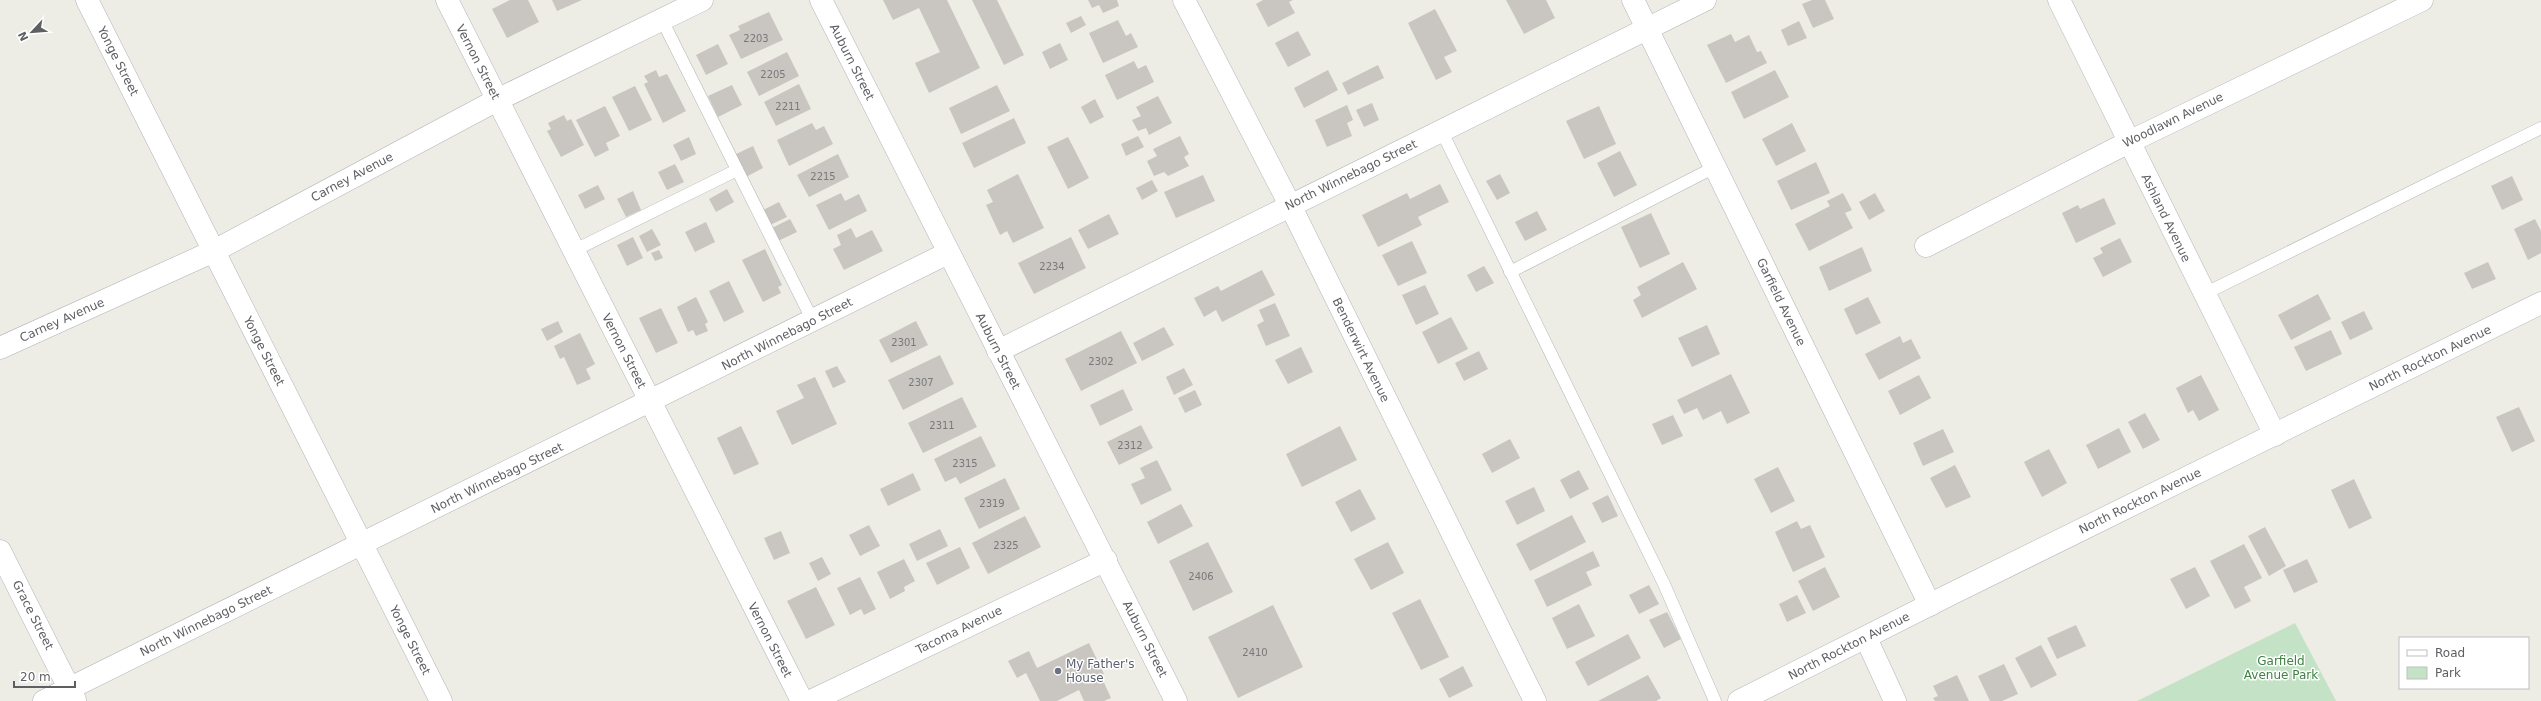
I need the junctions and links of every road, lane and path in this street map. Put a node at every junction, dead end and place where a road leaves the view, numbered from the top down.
1 (87, 0) edge
2 (446, 0) edge
3 (702, 0) edge
4 (821, 0) edge
5 (1184, 0) edge
6 (1633, 0) edge
7 (1705, 0) edge
8 (2059, 0) edge
9 (2422, 0) edge
10 (662, 20) junction
11 (1647, 28) junction
12 (497, 100) junction
13 (2541, 128) edge
14 (1441, 130) junction
15 (2129, 142) junction
16 (1715, 167) junction
17 (737, 170) junction
18 (1290, 205) junction
19 (1926, 246) dead end
20 (214, 251) junction
21 (573, 251) junction
22 (948, 253) junction
23 (1510, 272) junction
24 (2204, 294) junction
25 (2541, 303) edge
26 (813, 321) junction
27 (0, 348) edge
28 (998, 351) junction
29 (650, 403) junction
30 (2275, 435) junction
31 (362, 544) junction
32 (0, 551) edge
33 (1106, 560) junction
34 (1930, 605) junction
35 (1866, 638) junction
36 (73, 694) edge
37 (44, 701) edge
38 (441, 701) edge
39 (802, 701) edge
40 (811, 701) edge
41 (1176, 701) edge
42 (1535, 701) edge
43 (1715, 701) edge
44 (1739, 701) edge
45 (1895, 701) edge

1 - 20 street, Yonge Street
2 - 12 street, Vernon Street
3 - 10 street, Carney Avenue
4 - 22 street, Auburn Street
5 - 18 street, Benderwirt Avenue
6 - 11 street, Garfield Avenue
7 - 11 street, North Winnebago Street
8 - 15 street, Ashland Avenue
9 - 15 street, Woodlawn Avenue
10 - 12 street, Carney Avenue
10 - 17 lane
11 - 14 street, North Winnebago Street
11 - 16 street, Garfield Avenue
12 - 20 street, Carney Avenue
12 - 21 street, Vernon Street
13 - 24 lane
14 - 18 street, North Winnebago Street
14 - 23 lane
15 - 19 street, Woodlawn Avenue
15 - 24 street, Ashland Avenue
16 - 23 lane
16 - 34 street, Garfield Avenue
17 - 21 lane
17 - 26 lane
18 - 28 street, North Winnebago Street
18 - 42 street, Benderwirt Avenue
20 - 27 street, Carney Avenue
20 - 31 street, Yonge Street
21 - 29 street, Vernon Street
22 - 26 street, North Winnebago Street
22 - 28 street, Auburn Street
23 - 43 lane
24 - 30 street, Ashland Avenue
25 - 30 street, North Rockton Avenue
26 - 29 street, North Winnebago Street
28 - 33 street, Auburn Street
29 - 31 street, North Winnebago Street
29 - 39 street, Vernon Street
30 - 34 street, North Rockton Avenue
31 - 36 street, North Winnebago Street
31 - 38 street, Yonge Street
32 - 36 street, Grace Street
33 - 40 street, Tacoma Avenue
33 - 41 street, Auburn Street
34 - 35 street, North Rockton Avenue
35 - 44 street, North Rockton Avenue
35 - 45 street
36 - 37 street, North Winnebago Street

